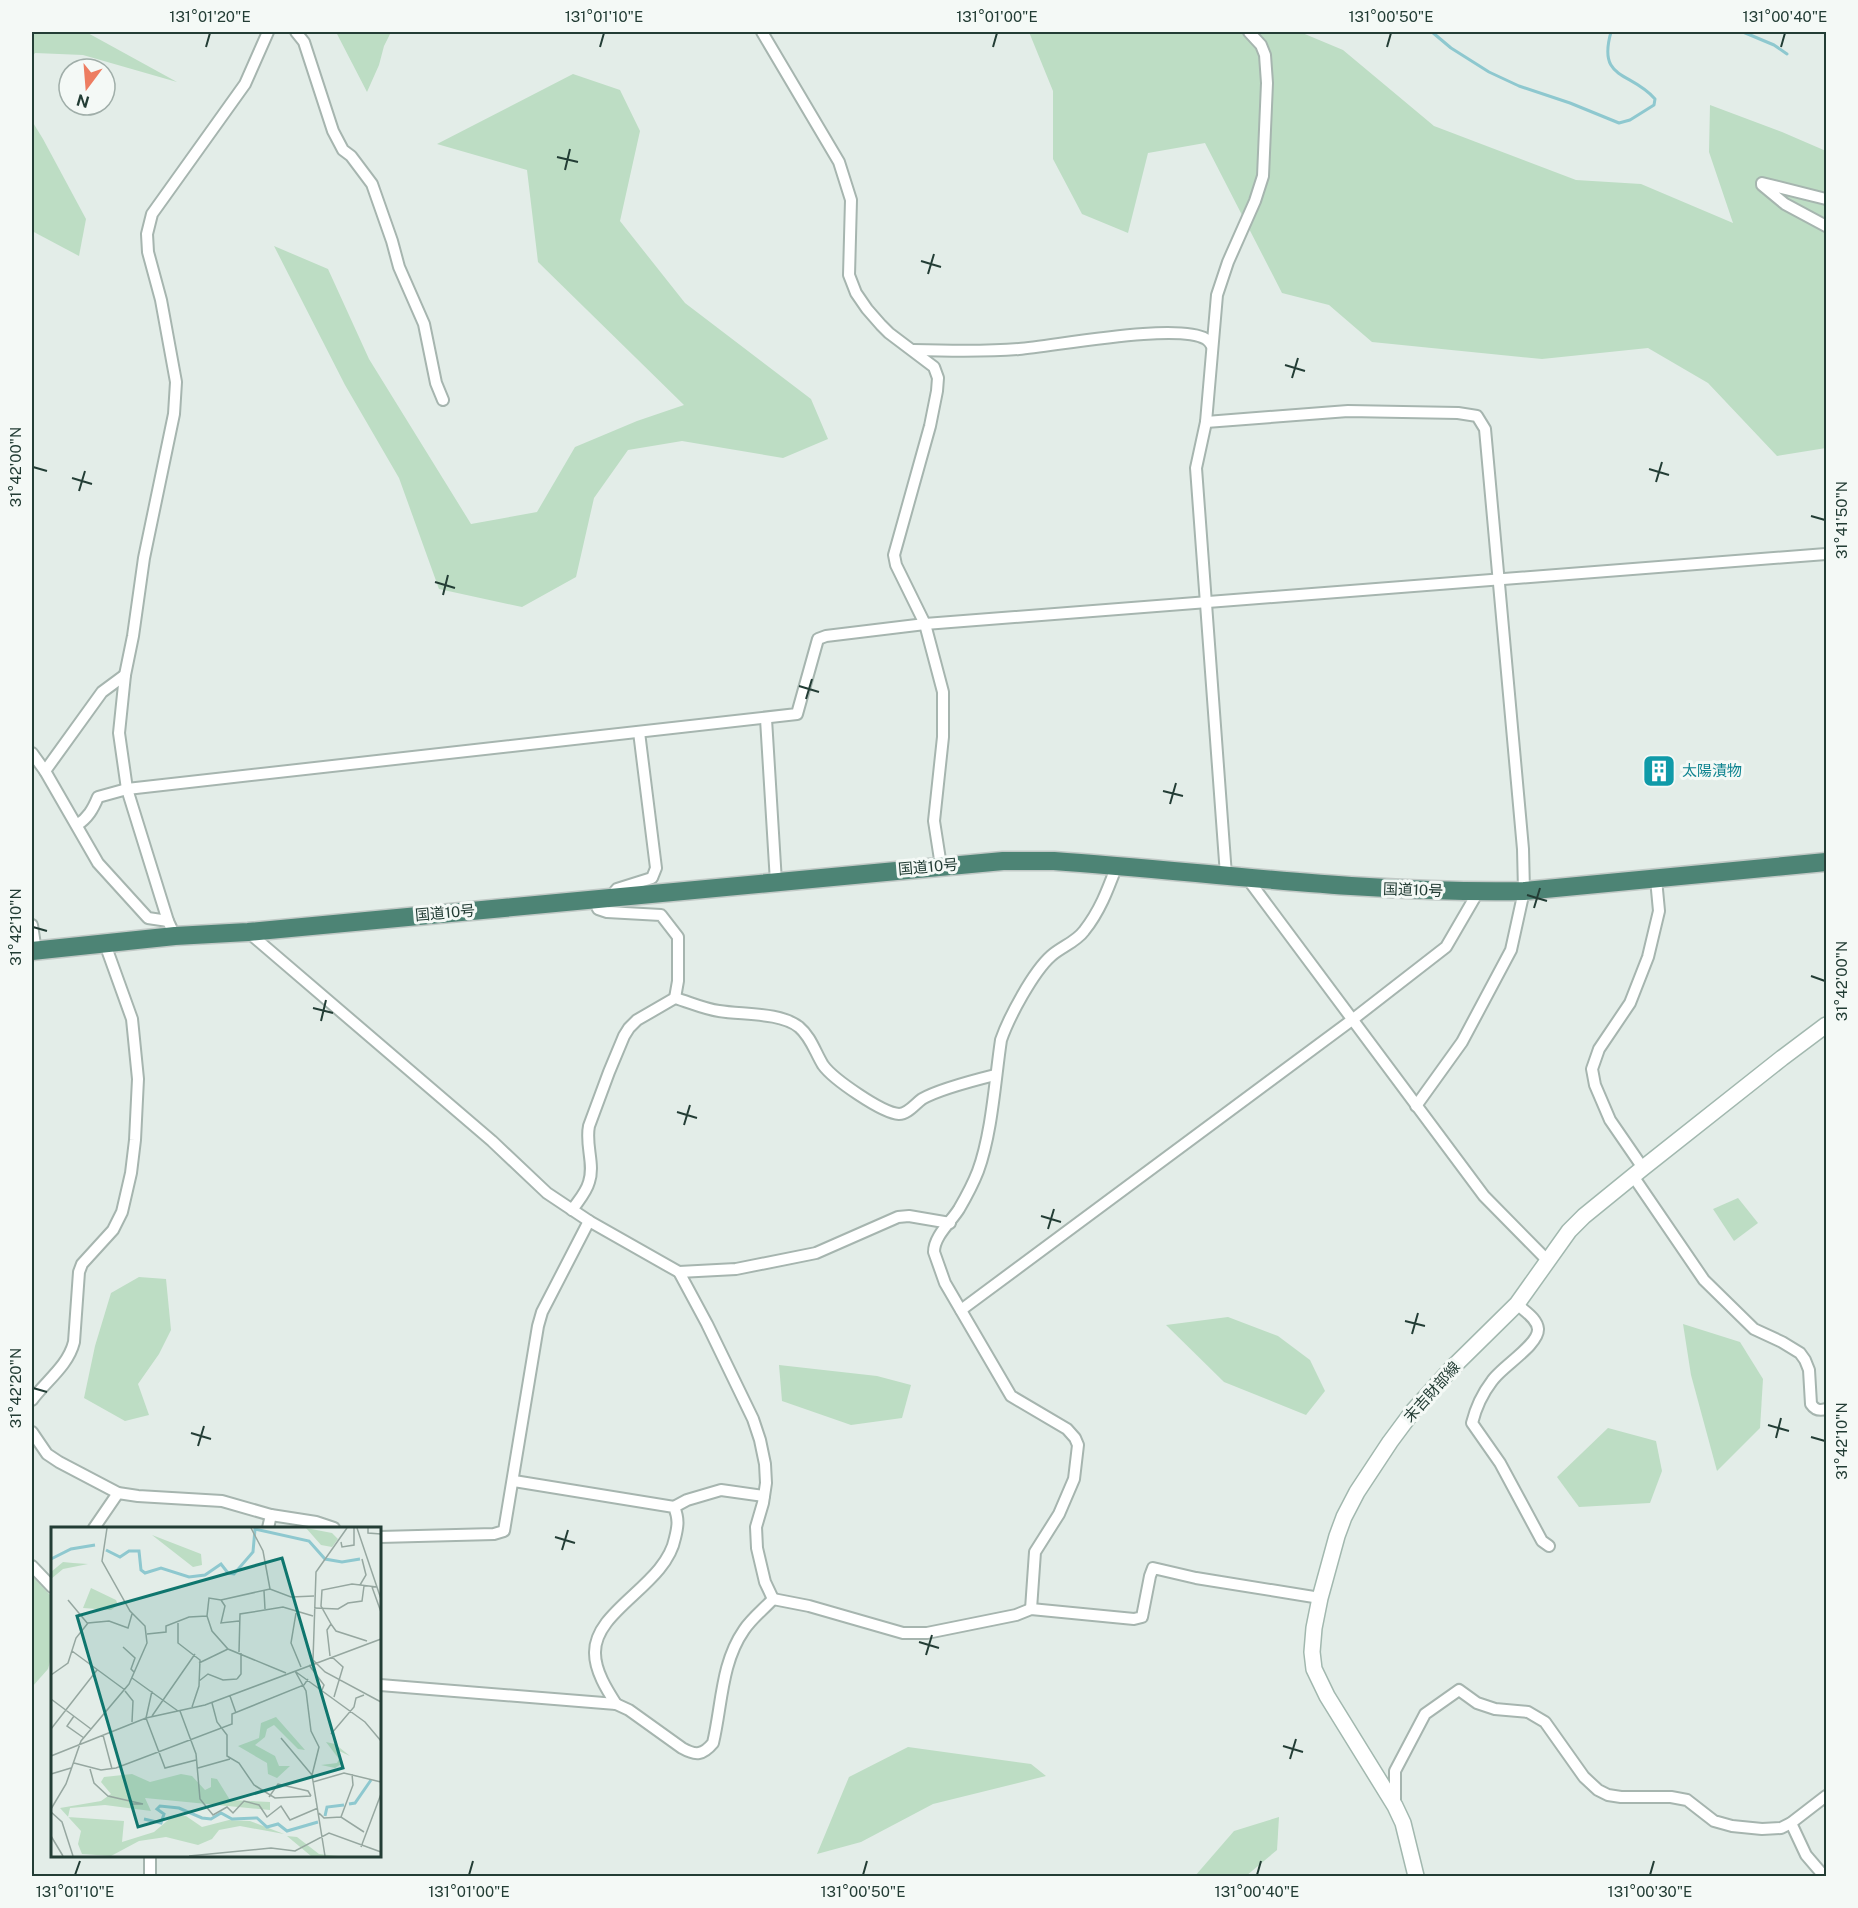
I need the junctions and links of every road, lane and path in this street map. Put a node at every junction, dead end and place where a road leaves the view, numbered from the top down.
1 (268, 32) edge
2 (296, 32) edge
3 (762, 32) edge
4 (1249, 32) edge
5 (1827, 199) edge
6 (1827, 226) edge
7 (1212, 346) junction
8 (913, 351) junction
9 (443, 400) dead end
10 (1206, 422) junction
11 (1827, 554) edge
12 (1499, 581) junction
13 (1206, 603) junction
14 (925, 624) junction
15 (126, 675) junction
16 (766, 719) junction
17 (639, 732) junction
18 (32, 753) edge
19 (45, 771) junction
20 (127, 789) junction
21 (77, 825) junction
22 (1827, 862) edge
23 (1117, 865) junction
24 (941, 866) junction
25 (1226, 875) junction
26 (1246, 877) junction
27 (1656, 879) junction
28 (776, 882) junction
29 (1524, 891) junction
30 (1478, 892) junction
31 (602, 898) junction
32 (32, 925) edge
33 (171, 928) junction
34 (249, 932) junction
35 (105, 944) junction
36 (34, 951) edge
37 (675, 998) junction
38 (1352, 1020) junction
39 (1827, 1025) edge
40 (995, 1075) junction
41 (1416, 1106) junction
42 (1638, 1172) junction
43 (572, 1210) junction
44 (589, 1221) junction
45 (950, 1223) junction
46 (1548, 1261) junction
47 (679, 1272) junction
48 (1517, 1304) junction
49 (962, 1310) junction
50 (32, 1400) edge
51 (1826, 1411) edge
52 (32, 1432) edge
53 (514, 1481) junction
54 (118, 1493) junction
55 (764, 1496) junction
56 (674, 1507) junction
57 (271, 1515) junction
58 (95, 1527) edge
59 (268, 1527) edge
60 (331, 1527) edge
61 (381, 1537) edge
62 (1549, 1546) dead end
63 (32, 1566) edge
64 (51, 1586) edge
65 (1320, 1598) junction
66 (773, 1599) junction
67 (1031, 1609) junction
68 (381, 1685) edge
69 (616, 1704) junction
70 (1827, 1796) edge
71 (1395, 1806) junction
72 (1791, 1823) junction
73 (150, 1857) edge
74 (150, 1876) edge
75 (1416, 1876) edge
76 (1824, 1876) edge

1 - 15 street
2 - 9 street
3 - 8 street
4 - 7 street
5 - 6 street
7 - 8 street
7 - 10 street
8 - 14 street
10 - 12 street
10 - 13 street
11 - 12 street
12 - 13 street
12 - 29 street
13 - 14 street
13 - 25 street
14 - 16 street
14 - 24 street
15 - 19 street
15 - 20 street
16 - 17 street
16 - 28 street
17 - 20 street
17 - 31 street
18 - 19 street
19 - 21 street
20 - 21 street
20 - 33 street
21 - 33 street
22 - 27 highway, 国道10号
23 - 24 highway, 国道10号
23 - 25 highway, 国道10号
23 - 40 street
24 - 28 highway, 国道10号
25 - 26 highway, 国道10号
26 - 30 highway, 国道10号
26 - 38 street
27 - 29 highway, 国道10号
27 - 42 street
28 - 31 highway, 国道10号
29 - 30 highway, 国道10号
29 - 41 street
30 - 38 street
31 - 34 highway, 国道10号
31 - 37 street
32 - 36 street
33 - 34 highway, 国道10号
33 - 35 highway, 国道10号
34 - 43 street
35 - 36 highway, 国道10号
35 - 50 street
37 - 40 street
37 - 43 street
38 - 41 street
38 - 49 street
39 - 42 main road, 末吉財部線
40 - 45 street
41 - 46 street
42 - 46 main road, 末吉財部線
42 - 51 street
43 - 44 street
44 - 47 street
44 - 53 street
45 - 47 street
45 - 49 street
46 - 48 main road, 末吉財部線
47 - 55 street
48 - 62 street
48 - 65 main road, 末吉財部線
49 - 67 street
52 - 54 street
53 - 56 street
53 - 61 street
54 - 57 street
54 - 58 street
55 - 56 street
55 - 66 street
56 - 69 street
57 - 59 street
57 - 60 street
63 - 64 street
65 - 67 street
65 - 71 main road, 末吉財部線
66 - 67 street
66 - 69 street
68 - 69 street
70 - 72 street
71 - 72 street
71 - 75 main road, 末吉財部線
72 - 76 street
73 - 74 street

